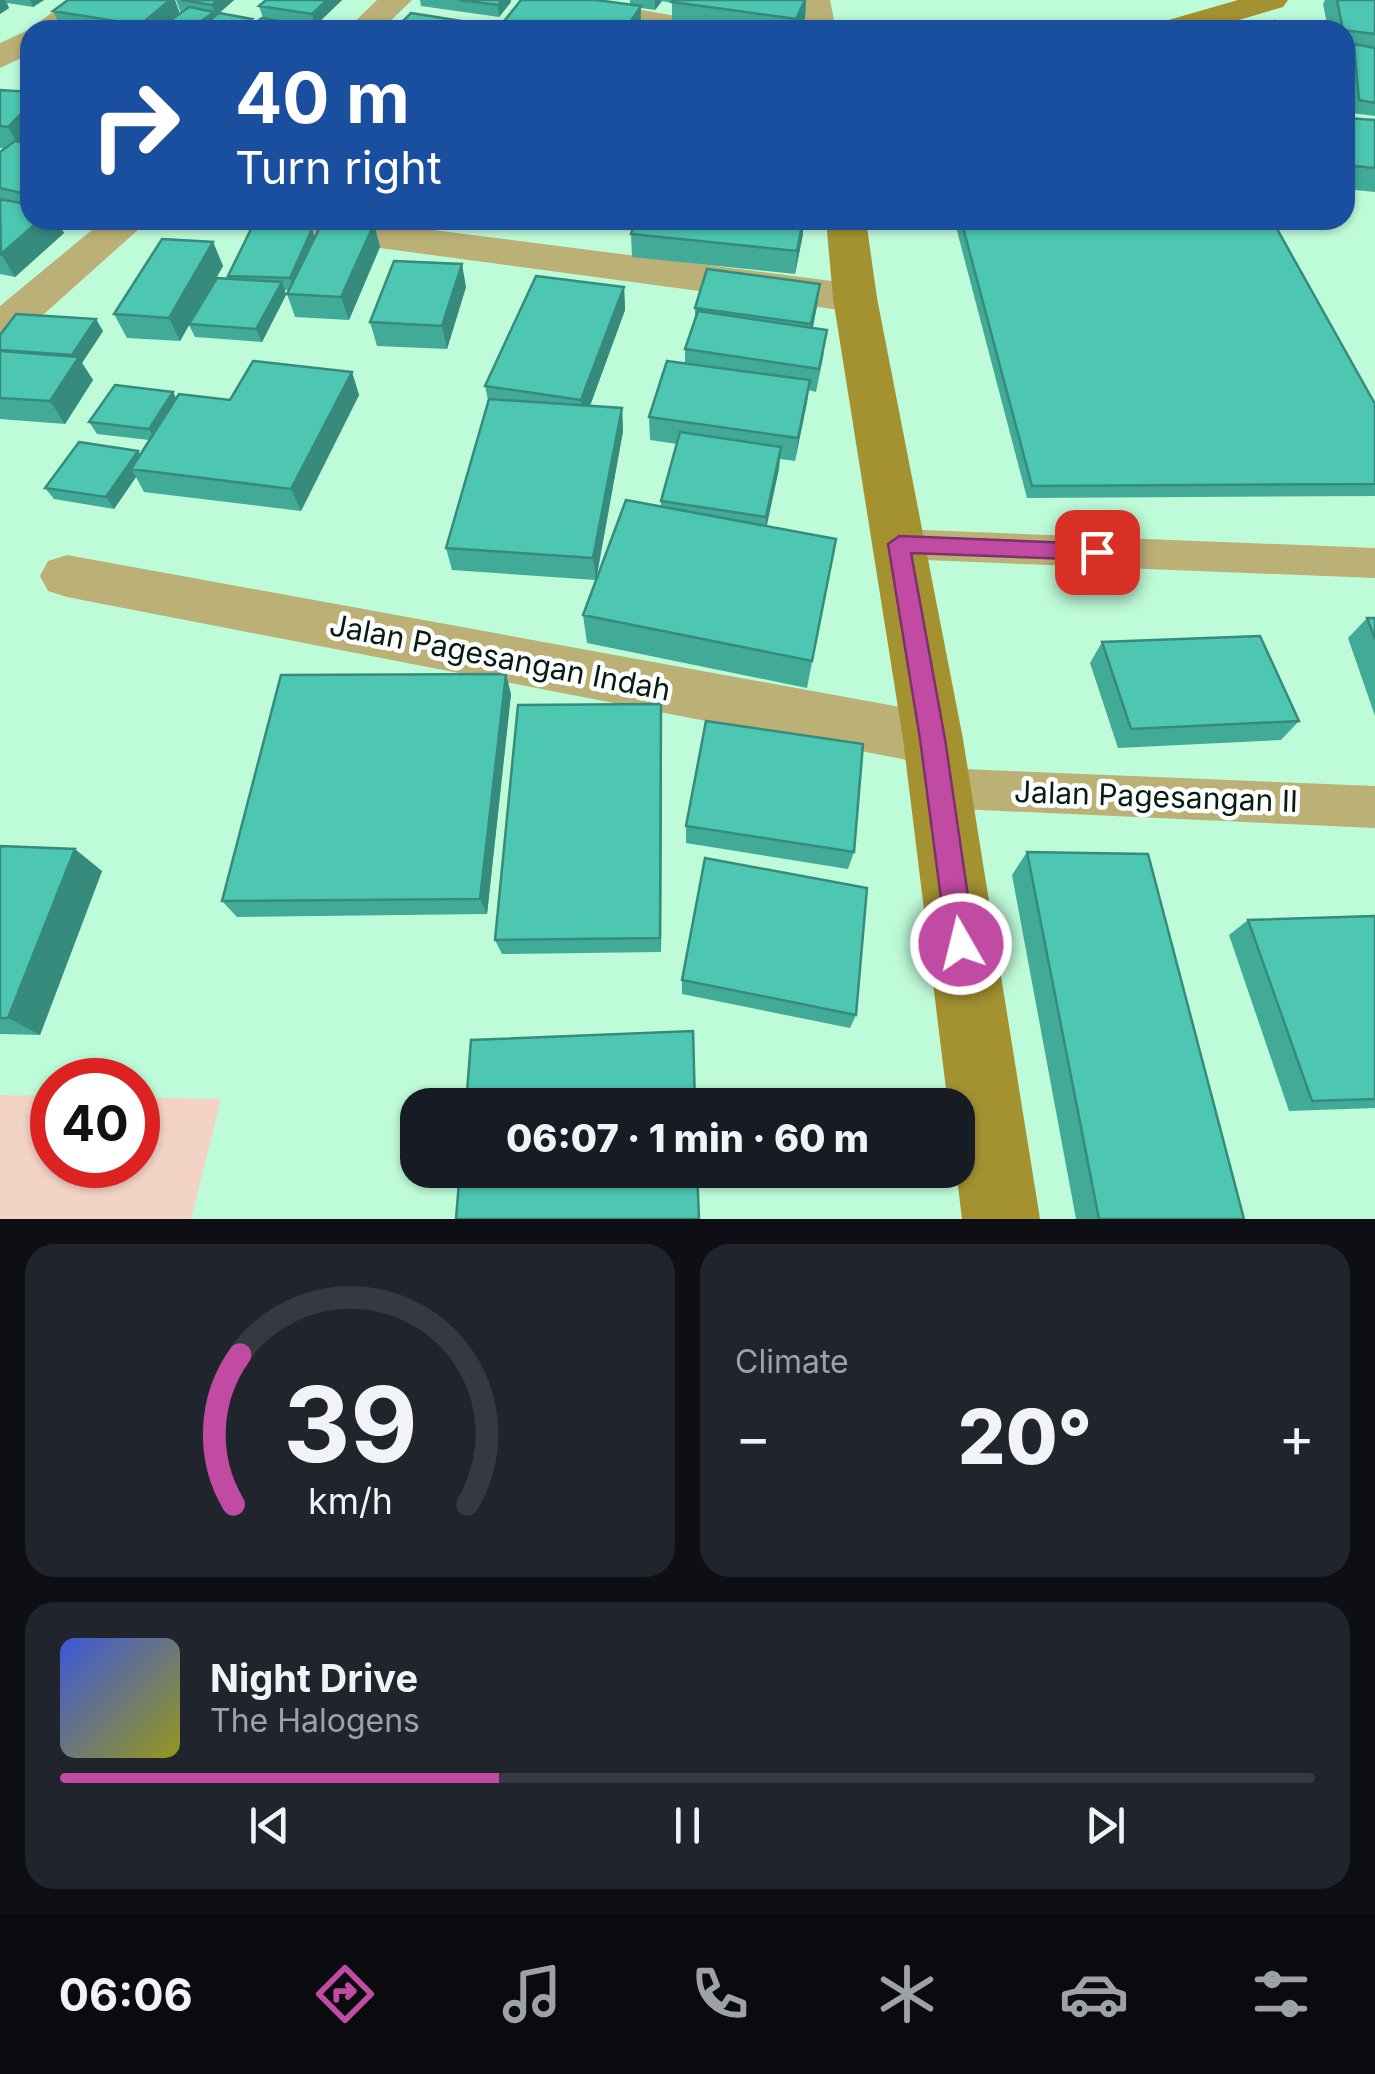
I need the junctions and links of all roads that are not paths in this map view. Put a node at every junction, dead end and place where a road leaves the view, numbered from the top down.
1 (396, 0) edge
2 (536, 0) edge
3 (1272, 0) edge
4 (79, 8) edge
5 (60, 20) edge
6 (373, 20) edge
7 (643, 20) edge
8 (1204, 20) edge
9 (118, 230) edge
10 (337, 230) edge
11 (847, 230) edge
12 (855, 298) junction
13 (0, 329) edge
14 (899, 544) junction
15 (1375, 563) edge
16 (67, 576) dead end
17 (935, 763) junction
18 (1375, 806) edge
19 (1001, 1219) edge

1 - 6 street
2 - 7 street
3 - 8 street
4 - 5 street
9 - 13 street
10 - 12 street
11 - 12 street
12 - 14 street
14 - 15 lane
14 - 17 street
16 - 17 street, Jalan Pagesangan Indah
17 - 18 lane, Jalan Pagesangan II
17 - 19 street

